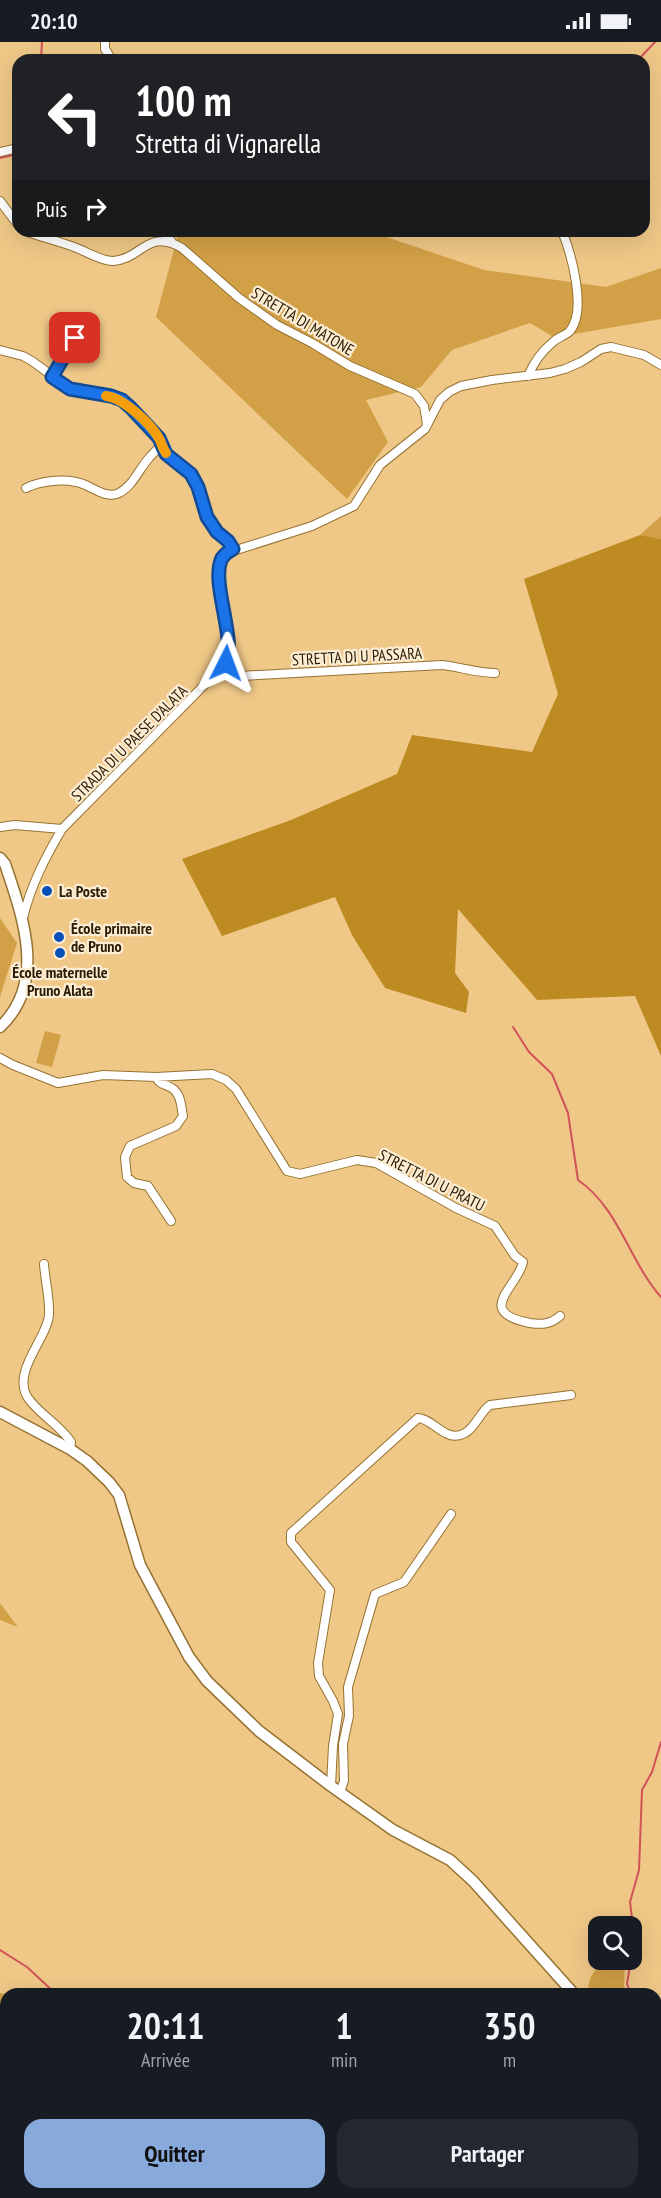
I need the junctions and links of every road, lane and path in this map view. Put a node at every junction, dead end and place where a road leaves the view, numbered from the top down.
1 (0, 201) edge
2 (12, 217) edge
3 (43, 237) edge
4 (167, 237) edge
5 (564, 237) edge
6 (172, 242) junction
7 (75, 338) dead end
8 (0, 350) edge
9 (661, 365) edge
10 (528, 376) junction
11 (52, 377) junction
12 (427, 424) junction
13 (162, 445) junction
14 (26, 488) dead end
15 (233, 549) junction
16 (221, 671) junction
17 (495, 673) dead end
18 (0, 827) edge
19 (62, 828) junction
20 (0, 858) edge
21 (22, 922) junction
22 (0, 1027) edge
23 (0, 1058) edge
24 (156, 1077) junction
25 (171, 1221) dead end
26 (44, 1264) dead end
27 (560, 1316) dead end
28 (572, 1395) dead end
29 (0, 1412) edge
30 (70, 1449) junction
31 (451, 1514) dead end
32 (335, 1789) junction
33 (568, 1988) edge

1 - 2 street
3 - 6 street
4 - 6 street, STRETTA DI MATONE
5 - 10 street
6 - 12 street, STRETTA DI MATONE
7 - 11 street
8 - 11 street
9 - 10 street
10 - 12 street
11 - 13 street
12 - 15 street
13 - 14 street
13 - 15 street
15 - 16 street
16 - 17 street, STRETTA DI U PASSARA
16 - 19 street, STRADA DI U PAESE D'ALATA
18 - 19 street
19 - 21 street, STRADA DI U PAESE D'ALATA
20 - 21 street
21 - 22 street
23 - 24 street, STRETTA DI U PRATU
24 - 25 street
24 - 27 street, STRETTA DI U PRATU
26 - 30 street
28 - 32 street
29 - 30 street
30 - 32 street
31 - 32 street
32 - 33 street

